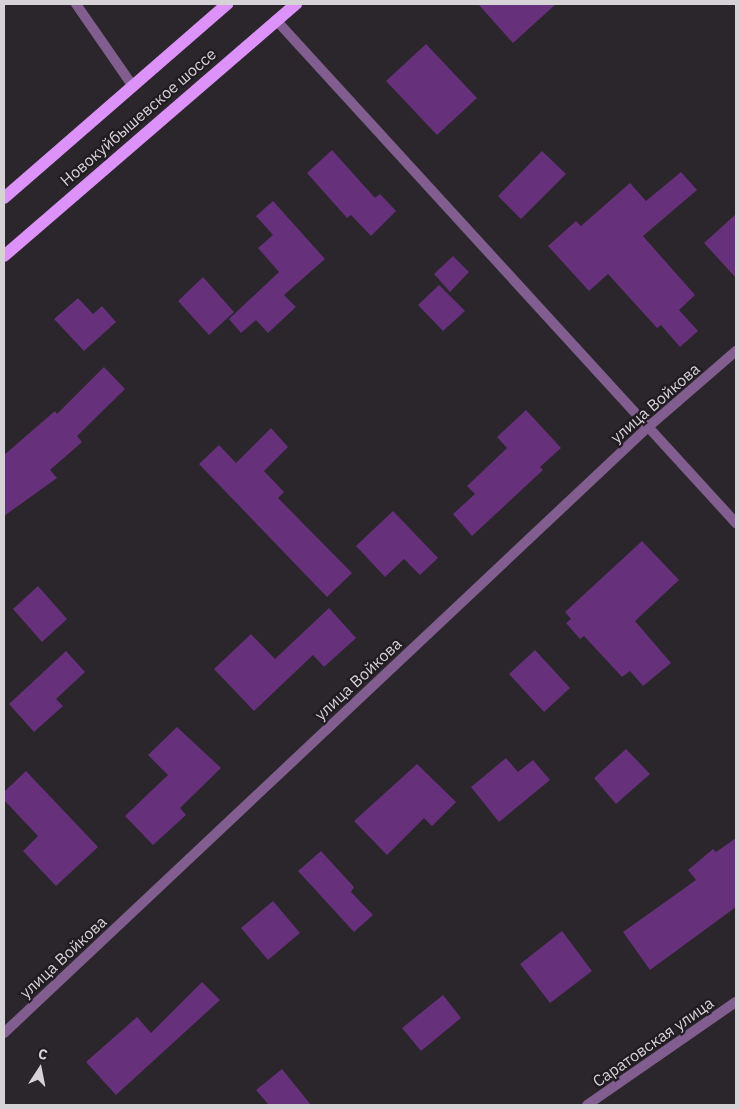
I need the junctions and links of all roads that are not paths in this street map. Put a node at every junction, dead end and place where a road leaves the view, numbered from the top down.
1 (76, 4) edge
2 (227, 4) edge
3 (296, 4) edge
4 (276, 20) junction
5 (132, 85) junction
6 (4, 198) edge
7 (4, 256) edge
8 (736, 351) edge
9 (647, 428) junction
10 (736, 523) edge
11 (736, 1002) edge
12 (4, 1033) edge
13 (587, 1105) edge

1 - 5 street
2 - 5 main road, Новокуйбышевское шоссе
3 - 4 main road, Новокуйбышевское шоссе
4 - 7 main road, Новокуйбышевское шоссе
4 - 9 street
5 - 6 main road, Новокуйбышевское шоссе
8 - 9 street, улица Войкова
9 - 10 street
9 - 12 street, улица Войкова
11 - 13 street, Саратовская улица

